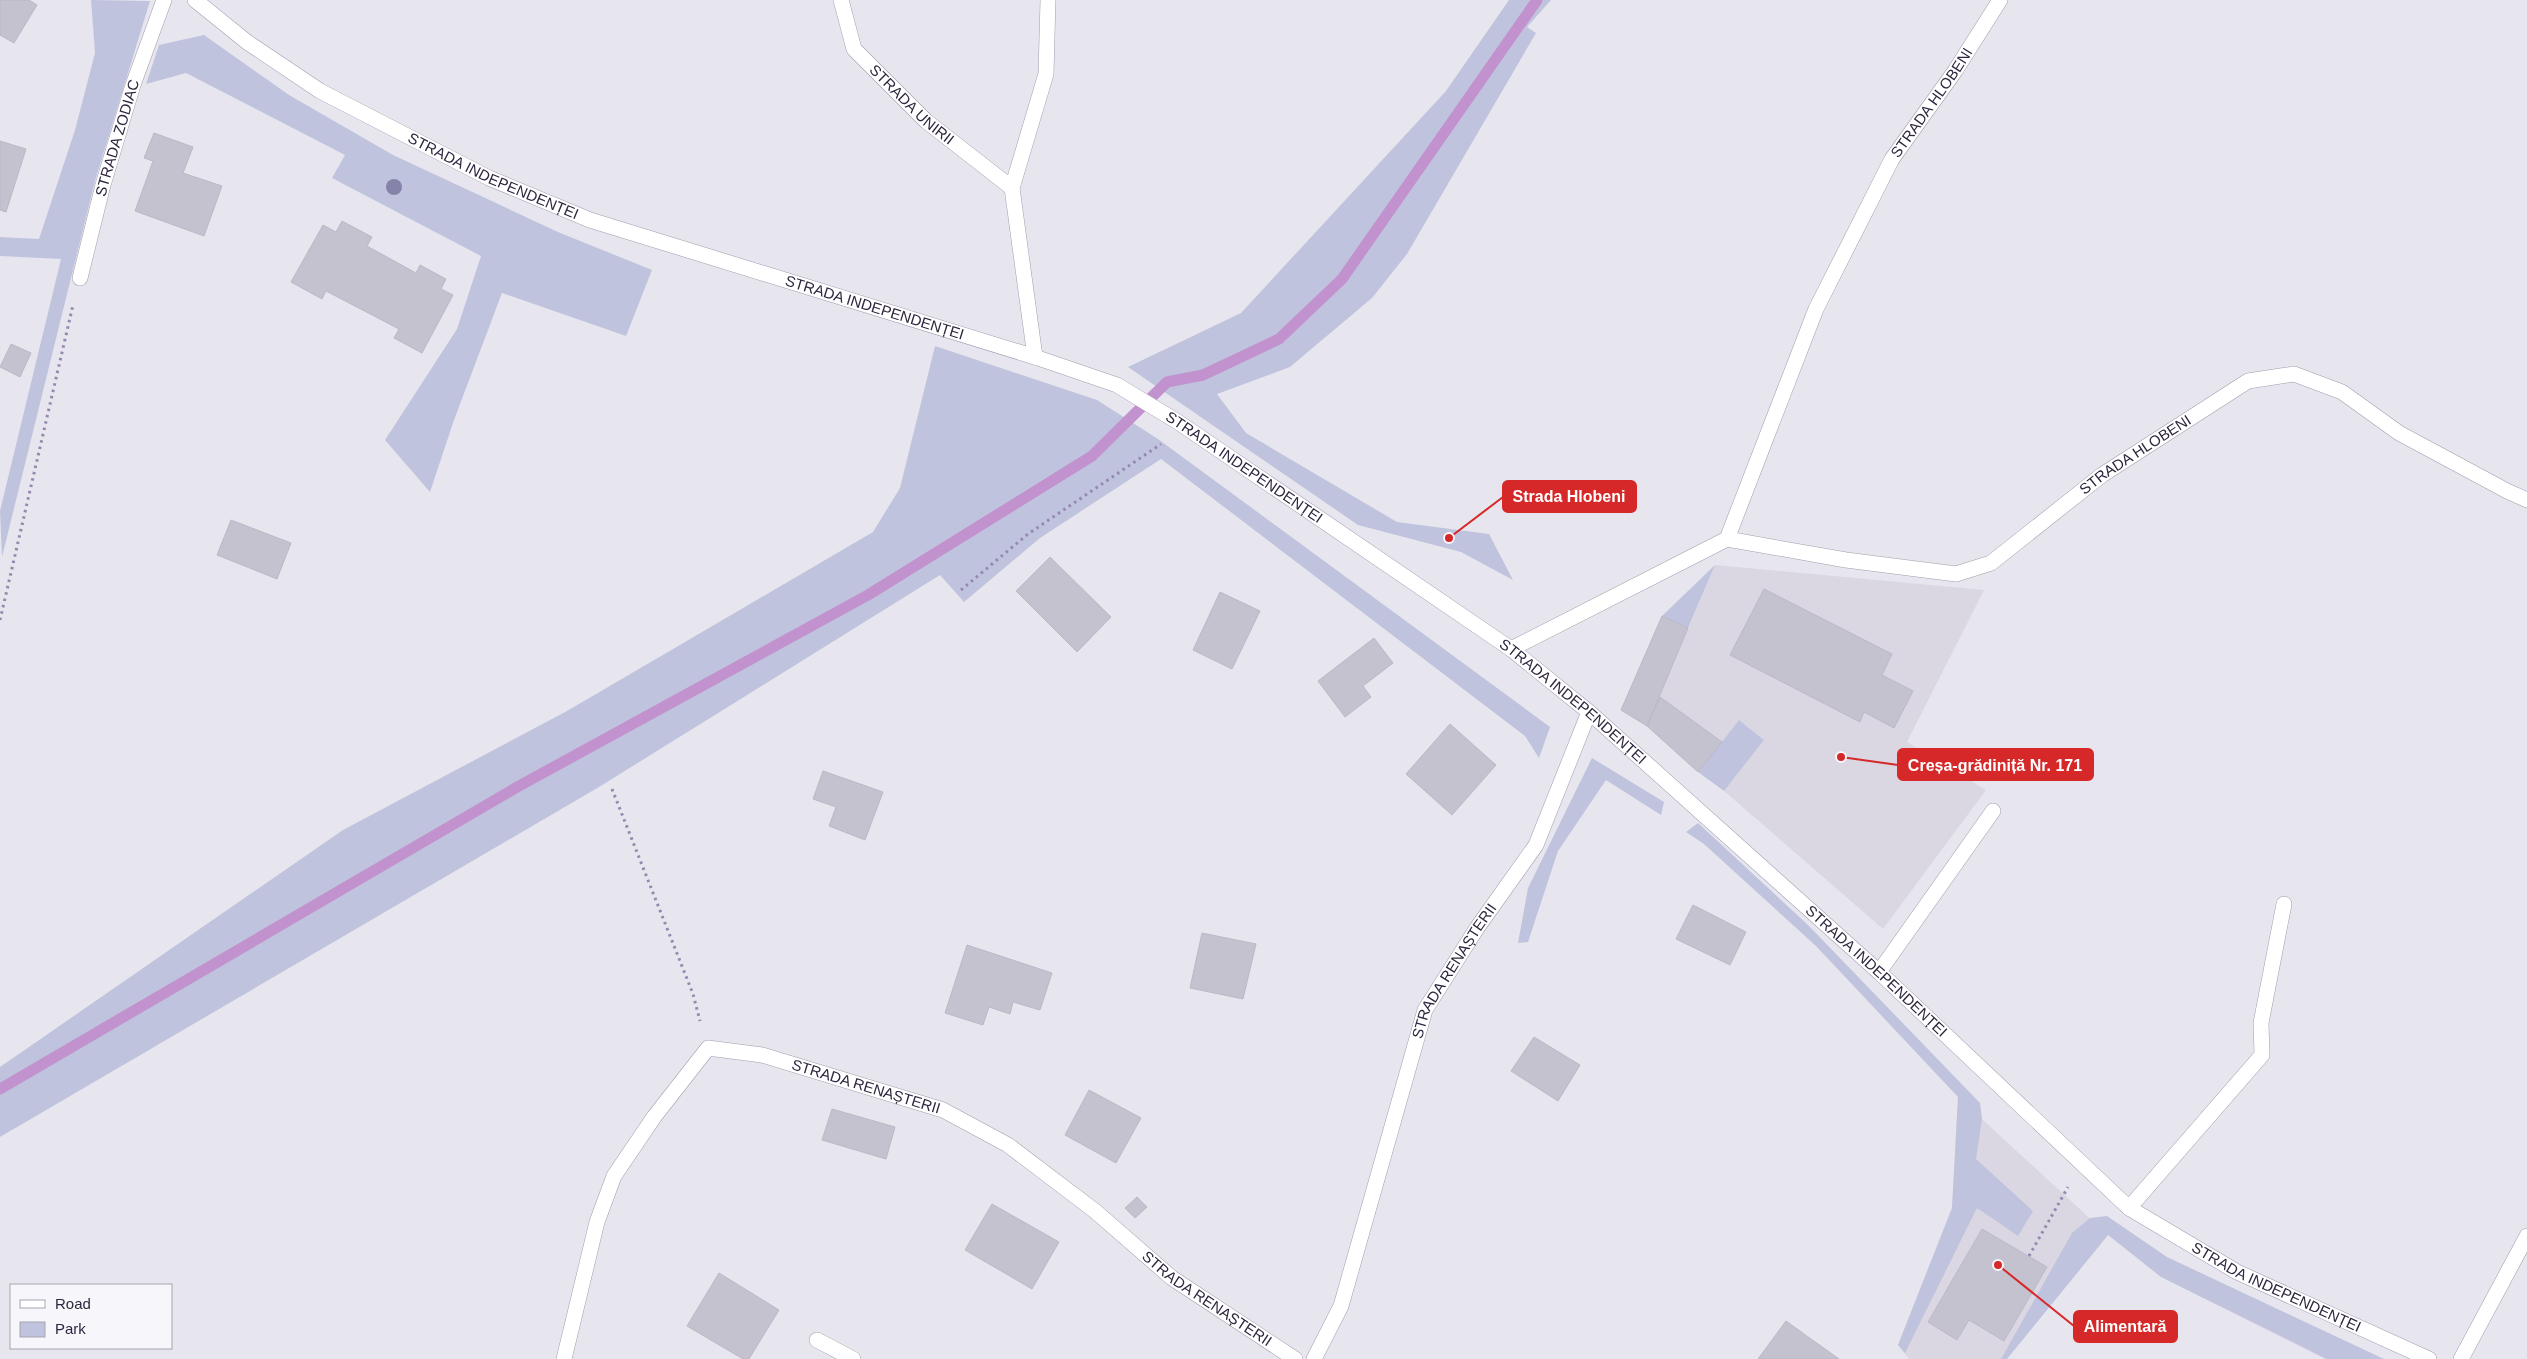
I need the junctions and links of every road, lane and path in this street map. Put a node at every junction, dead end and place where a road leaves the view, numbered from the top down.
1 (164, 0) edge
2 (195, 0) edge
3 (841, 0) edge
4 (1048, 0) edge
5 (2000, 0) edge
6 (1012, 188) junction
7 (80, 278) joint
8 (1035, 357) junction
9 (1182, 425) junction
10 (2527, 500) edge
11 (1728, 539) junction
12 (961, 590) dead end
13 (0, 620) edge
14 (1511, 649) junction
15 (1589, 712) junction
16 (612, 789) dead end
17 (1993, 811) dead end
18 (2284, 904) dead end
19 (1879, 972) junction
20 (708, 1048) junction
21 (2082, 1163) junction
22 (2129, 1208) junction
23 (2527, 1236) edge
24 (2029, 1256) dead end
25 (817, 1340) dead end
26 (564, 1359) edge
27 (852, 1359) edge
28 (1294, 1359) edge
29 (1314, 1359) edge
30 (2429, 1359) edge
31 (2461, 1359) edge

1 - 7 street, STRADA ZODIAC
2 - 8 street, STRADA INDEPENDENȚEI
3 - 6 street, STRADA UNIRII
4 - 6 street
5 - 11 street, STRADA HLOBENI
6 - 8 street
7 - 13 path
8 - 9 street, STRADA INDEPENDENȚEI
9 - 12 path
9 - 14 street, STRADA INDEPENDENȚEI
10 - 11 street, STRADA HLOBENI
11 - 14 street
14 - 15 street, STRADA INDEPENDENȚEI
15 - 19 street, STRADA INDEPENDENȚEI
15 - 29 street, STRADA RENAȘTERII
16 - 20 path
17 - 19 street
18 - 22 street
19 - 21 street, STRADA INDEPENDENȚEI
20 - 26 street
20 - 28 street, STRADA RENAȘTERII
21 - 22 street, STRADA INDEPENDENȚEI
21 - 24 path
22 - 30 street, STRADA INDEPENDENȚEI
23 - 31 street
25 - 27 street

